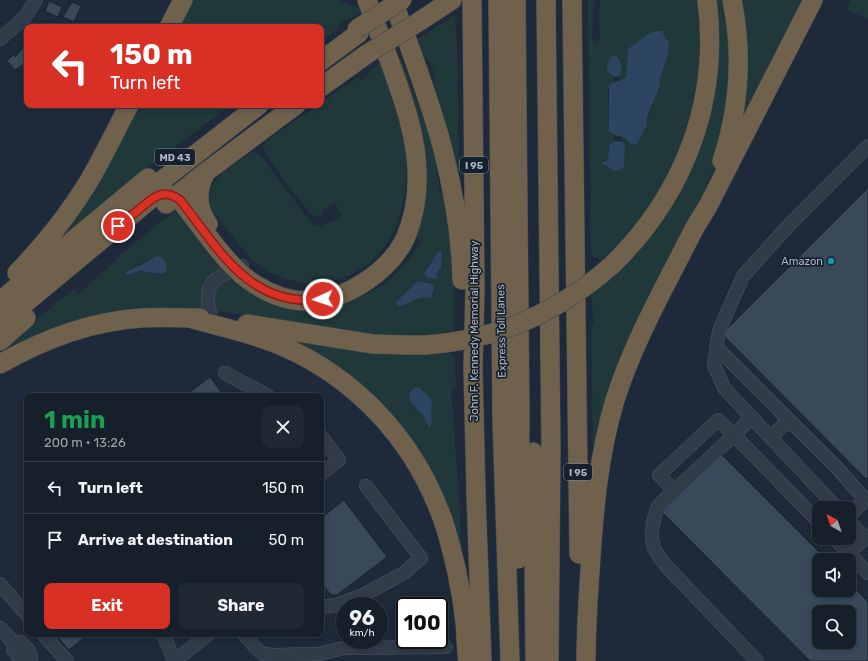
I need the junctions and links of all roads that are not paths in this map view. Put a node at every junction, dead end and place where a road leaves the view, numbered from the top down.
1 (36, 0) edge
2 (183, 0) edge
3 (367, 0) edge
4 (472, 0) edge
5 (546, 0) edge
6 (572, 0) edge
7 (707, 0) edge
8 (732, 0) edge
9 (813, 0) edge
10 (398, 1) edge
11 (449, 2) edge
12 (517, 5) edge
13 (171, 24) edge
14 (358, 31) junction
15 (0, 39) edge
16 (324, 51) edge
17 (324, 58) edge
18 (324, 85) edge
19 (127, 108) edge
20 (243, 108) edge
21 (255, 108) edge
22 (292, 108) edge
23 (868, 146) edge
24 (206, 172) junction
25 (176, 196) junction
26 (694, 229) junction
27 (239, 267) junction
28 (0, 289) edge
29 (0, 301) edge
30 (0, 314) edge
31 (211, 321) junction
32 (0, 324) edge
33 (0, 341) edge
34 (716, 347) junction
35 (0, 364) edge
36 (473, 368) junction
37 (225, 373) dead end
38 (262, 393) edge
39 (752, 418) junction
40 (791, 422) junction
41 (734, 434) junction
42 (771, 438) junction
43 (324, 440) edge
44 (324, 472) edge
45 (366, 486) dead end
46 (674, 491) junction
47 (830, 501) edge
48 (856, 509) edge
49 (812, 515) edge
50 (856, 529) edge
51 (868, 537) edge
52 (841, 545) edge
53 (849, 553) joint
54 (856, 560) edge
55 (868, 573) edge
56 (0, 584) edge
57 (324, 607) edge
58 (24, 612) edge
59 (0, 628) edge
60 (46, 637) edge
61 (165, 637) edge
62 (171, 637) edge
63 (247, 637) edge
64 (195, 638) edge
65 (14, 643) junction
66 (396, 647) edge
67 (331, 656) edge
68 (176, 659) edge
69 (22, 661) edge
70 (31, 661) edge
71 (67, 661) edge
72 (468, 661) edge
73 (482, 661) edge
74 (510, 661) edge
75 (517, 661) edge
76 (535, 661) edge
77 (550, 661) edge
78 (576, 661) edge
79 (586, 661) edge
80 (757, 661) edge

1 - 15 street
2 - 13 highway
3 - 27 highway
4 - 36 highway, John F. Kennedy Memorial Highway / I 95
5 - 77 highway
6 - 78 highway, I 95
7 - 31 highway, bridge
8 - 26 highway
9 - 26 highway
10 - 14 highway, bridge
10 - 36 highway
11 - 18 highway, bridge
12 - 74 highway, Express Toll Lanes
12 - 75 highway
12 - 76 highway
14 - 16 highway
14 - 17 highway
19 - 28 highway
20 - 29 highway, MD 43
21 - 30 highway
22 - 24 highway, MD 43
23 - 34 street
24 - 25 highway, MD 43
24 - 27 highway
25 - 27 highway
25 - 32 highway
25 - 33 highway, MD 43
26 - 79 highway
27 - 31 street
31 - 35 highway
31 - 72 highway
34 - 39 street
34 - 40 street
36 - 73 highway, John F. Kennedy Memorial Highway / I 95
37 - 38 street
39 - 41 street
39 - 42 street
40 - 42 street
40 - 48 street
41 - 46 street
41 - 46 street
41 - 49 street
42 - 47 street
43 - 44 street
45 - 57 street
46 - 80 street
50 - 51 street
51 - 53 street
52 - 53 street
54 - 55 street
56 - 58 street
59 - 65 street
60 - 71 street
61 - 68 street
62 - 68 street
63 - 67 street
64 - 68 street
65 - 69 street
65 - 70 street
66 - 67 street

